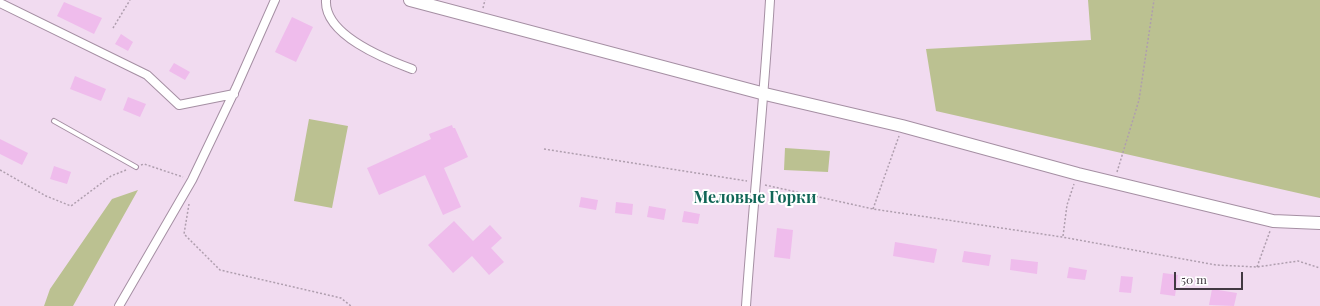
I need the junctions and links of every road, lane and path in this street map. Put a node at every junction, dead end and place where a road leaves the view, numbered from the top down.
1 (130, 0) edge
2 (275, 0) edge
3 (326, 0) edge
4 (410, 0) edge
5 (770, 0) edge
6 (1154, 0) edge
7 (0, 3) edge
8 (113, 28) dead end
9 (412, 69) dead end
10 (234, 94) junction
11 (764, 94) junction
12 (54, 121) dead end
13 (902, 126) junction
14 (544, 149) dead end
15 (136, 167) dead end
16 (1078, 174) junction
17 (755, 182) junction
18 (1114, 183) junction
19 (873, 209) junction
20 (1273, 221) junction
21 (1320, 223) edge
22 (1062, 237) junction
23 (1257, 267) junction
24 (1320, 268) edge
25 (119, 306) edge
26 (746, 306) edge

1 - 8 path
2 - 10 street
3 - 9 street
4 - 11 street
5 - 11 street
6 - 18 path
7 - 10 street
10 - 25 street
11 - 13 street
11 - 17 street
12 - 15 lane
13 - 16 street
13 - 19 path
14 - 17 path
16 - 18 street
16 - 22 path
17 - 19 path
17 - 26 street
18 - 20 street
19 - 22 path
20 - 21 street
20 - 23 path
22 - 23 path
23 - 24 path

